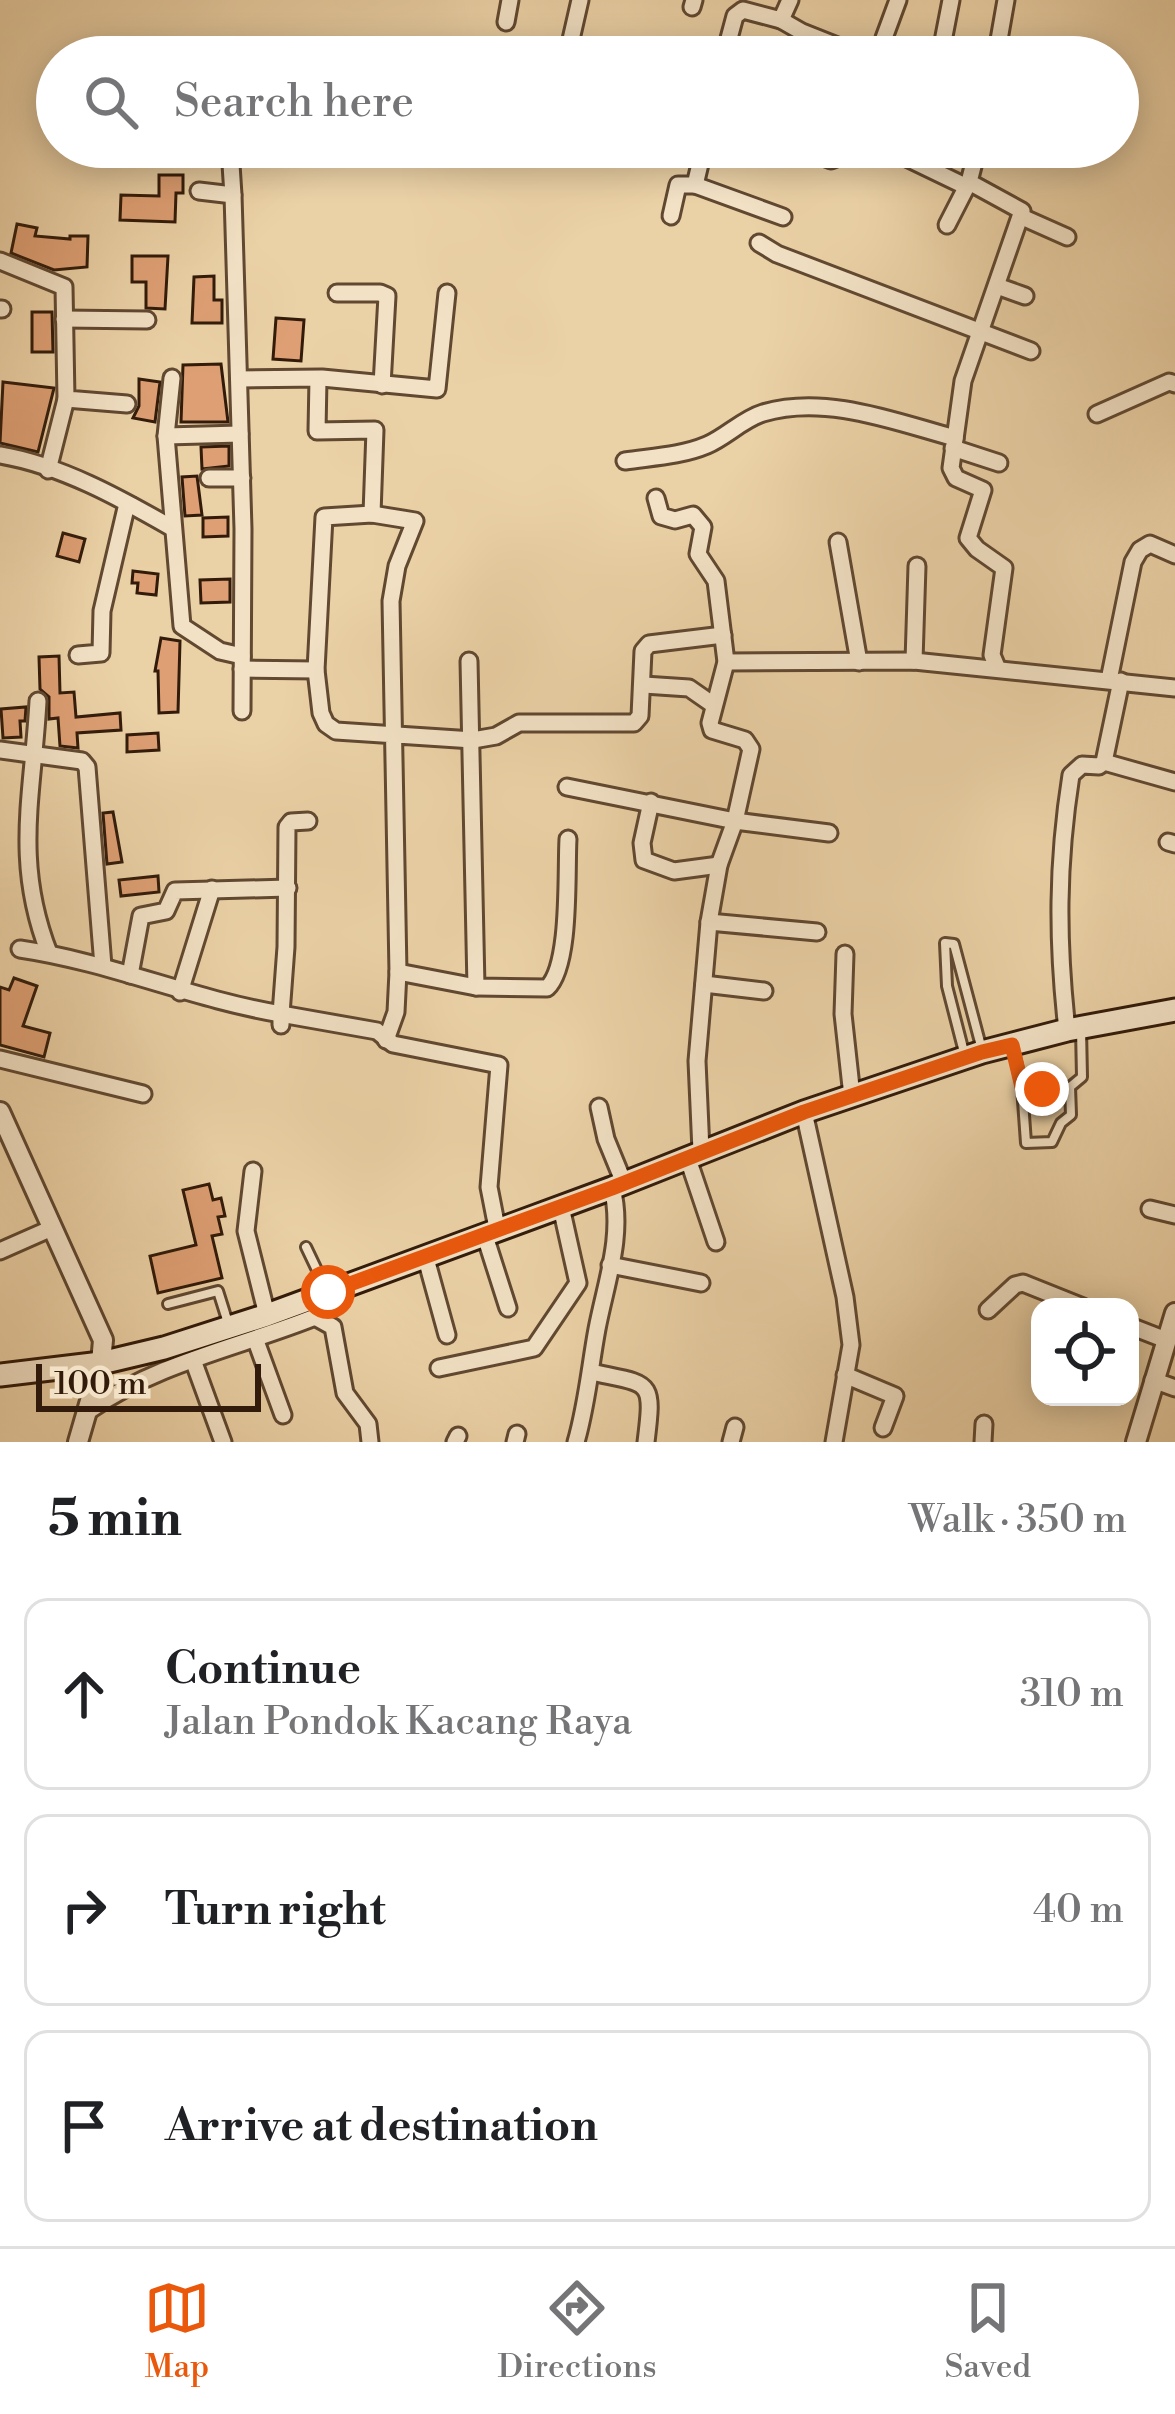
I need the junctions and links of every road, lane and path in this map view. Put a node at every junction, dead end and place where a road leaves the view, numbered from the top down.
1 (510, 0) edge
2 (580, 0) edge
3 (790, 0) edge
4 (898, 0) edge
5 (951, 0) edge
6 (1006, 0) edge
7 (781, 20) junction
8 (506, 22) dead end
9 (572, 36) edge
10 (730, 36) edge
11 (812, 36) edge
12 (885, 36) edge
13 (944, 36) edge
14 (1000, 36) edge
15 (231, 168) edge
16 (698, 168) edge
17 (931, 168) edge
18 (972, 168) edge
19 (967, 184) junction
20 (694, 185) junction
21 (199, 191) dead end
22 (233, 195) junction
23 (671, 216) dead end
24 (783, 217) dead end
25 (1022, 218) junction
26 (947, 225) dead end
27 (1067, 238) dead end
28 (759, 243) dead end
29 (0, 261) edge
30 (997, 286) junction
31 (337, 293) dead end
32 (447, 293) dead end
33 (1024, 296) dead end
34 (64, 319) junction
35 (147, 320) dead end
36 (982, 331) junction
37 (1031, 351) dead end
38 (172, 378) dead end
39 (318, 379) junction
40 (239, 380) junction
41 (1175, 384) edge
42 (382, 385) junction
43 (66, 399) junction
44 (127, 404) dead end
45 (1097, 414) dead end
46 (241, 434) junction
47 (166, 436) junction
48 (954, 443) junction
49 (0, 455) edge
50 (625, 461) dead end
51 (999, 463) dead end
52 (48, 470) junction
53 (209, 478) dead end
54 (242, 478) junction
55 (656, 498) dead end
56 (132, 506) junction
57 (372, 514) junction
58 (172, 528) junction
59 (838, 542) dead end
60 (1175, 555) edge
61 (917, 566) dead end
62 (723, 635) junction
63 (78, 655) dead end
64 (469, 661) dead end
65 (242, 662) junction
66 (726, 662) junction
67 (859, 662) junction
68 (914, 662) junction
69 (997, 667) junction
70 (316, 670) junction
71 (1115, 681) junction
72 (644, 685) junction
73 (1175, 688) edge
74 (38, 701) dead end
75 (712, 704) junction
76 (242, 711) dead end
77 (396, 734) junction
78 (473, 740) junction
79 (0, 750) edge
80 (35, 756) junction
81 (1103, 761) junction
82 (1175, 782) edge
83 (567, 787) dead end
84 (651, 802) junction
85 (308, 821) dead end
86 (735, 821) junction
87 (829, 833) dead end
88 (568, 839) dead end
89 (719, 865) junction
90 (288, 888) junction
91 (212, 889) junction
92 (709, 922) junction
93 (817, 932) dead end
94 (20, 949) dead end
95 (49, 953) junction
96 (845, 955) dead end
97 (103, 966) junction
98 (398, 972) junction
99 (130, 975) junction
100 (704, 984) junction
101 (476, 987) junction
102 (764, 991) dead end
103 (180, 992) junction
104 (1175, 1010) edge
105 (281, 1020) junction
106 (1074, 1029) junction
107 (386, 1040) junction
108 (1012, 1045) junction
109 (974, 1054) junction
110 (0, 1059) edge
111 (1022, 1087) junction
112 (1070, 1087) junction
113 (143, 1094) dead end
114 (852, 1096) junction
115 (598, 1107) dead end
116 (0, 1112) edge
117 (804, 1112) junction
118 (694, 1153) junction
119 (253, 1171) dead end
120 (618, 1185) junction
121 (562, 1207) junction
122 (1150, 1209) dead end
123 (1175, 1215) edge
124 (52, 1228) junction
125 (490, 1231) junction
126 (716, 1242) dead end
127 (306, 1247) dead end
128 (0, 1251) edge
129 (425, 1255) junction
130 (610, 1265) junction
131 (701, 1283) dead end
132 (328, 1292) junction
133 (1060, 1298) edge
134 (168, 1304) dead end
135 (508, 1308) dead end
136 (988, 1310) dead end
137 (1175, 1313) edge
138 (267, 1315) junction
139 (230, 1327) junction
140 (1139, 1330) edge
141 (447, 1335) dead end
142 (1166, 1340) junction
143 (256, 1341) junction
144 (194, 1360) junction
145 (101, 1363) junction
146 (440, 1368) dead end
147 (592, 1372) junction
148 (0, 1375) edge
149 (845, 1375) junction
150 (1153, 1380) junction
151 (1175, 1388) edge
152 (90, 1410) junction
153 (283, 1415) dead end
154 (984, 1424) dead end
155 (884, 1428) dead end
156 (78, 1442) edge
157 (224, 1442) edge
158 (370, 1442) edge
159 (576, 1442) edge
160 (646, 1442) edge
161 (834, 1442) edge
162 (983, 1442) edge
163 (1136, 1442) edge

1 - 8 street
2 - 9 street
3 - 7 street
4 - 12 street
5 - 13 street
6 - 14 street
7 - 10 street
7 - 11 street
15 - 22 street
16 - 20 street
17 - 19 street
18 - 19 street
19 - 25 street
19 - 26 street
20 - 23 street
20 - 24 street
21 - 22 street
22 - 40 street
25 - 27 street
25 - 30 street
28 - 36 street
29 - 34 street
30 - 33 street
30 - 36 street
31 - 42 street
32 - 42 street
34 - 35 street
34 - 43 street
36 - 37 street
36 - 48 street
38 - 47 street
39 - 40 street
39 - 42 street
39 - 57 street
40 - 46 street
41 - 45 street
43 - 44 street
43 - 52 street
46 - 47 street
46 - 54 street
47 - 58 street
48 - 50 street
48 - 51 street
48 - 69 street
49 - 52 street
52 - 56 street
53 - 54 street
54 - 65 street
55 - 62 street
56 - 58 street
56 - 63 street
57 - 70 street
57 - 77 street
58 - 65 street
59 - 67 street
60 - 71 street
61 - 68 street
62 - 66 street
62 - 72 street
64 - 78 street
65 - 70 street
65 - 76 street
66 - 67 street
66 - 75 street
67 - 68 street
68 - 69 street
69 - 71 street
70 - 77 street
71 - 73 street
71 - 81 street
72 - 75 street
72 - 78 street
74 - 80 street
75 - 86 street
77 - 78 street
77 - 98 street
78 - 101 street
79 - 80 street
80 - 95 street
80 - 97 street
81 - 82 street
81 - 106 street
83 - 84 street
84 - 86 street
84 - 89 street
85 - 90 street
86 - 87 street
86 - 89 street
88 - 101 street
89 - 92 street
90 - 91 street
90 - 105 street
91 - 99 street
91 - 103 street
92 - 93 street
92 - 100 street
94 - 95 street
95 - 97 street
96 - 114 street
97 - 99 street
98 - 101 street
98 - 107 street
99 - 103 street
100 - 102 street
100 - 118 street
103 - 105 street
104 - 106 main road
105 - 107 street
106 - 108 main road
106 - 112 lane
107 - 125 street
108 - 109 main road
108 - 111 lane
109 - 109 lane
109 - 114 main road
110 - 113 street
111 - 112 lane
111 - 112 lane
114 - 117 main road
115 - 120 street
116 - 124 street
117 - 118 main road
117 - 149 street
118 - 120 main road
118 - 126 street
119 - 138 street
120 - 121 main road
120 - 130 street
121 - 125 main road
121 - 146 street
122 - 123 street
124 - 128 street
124 - 145 street
125 - 129 main road
125 - 135 street
127 - 132 lane
129 - 132 main road
129 - 141 street
130 - 131 street
130 - 147 street
132 - 138 main road
133 - 136 street
134 - 139 lane
137 - 142 street
138 - 139 main road
139 - 145 main road
140 - 142 street
142 - 150 street
143 - 144 street
143 - 153 street
143 - 158 street
144 - 152 street
144 - 157 street
145 - 148 main road
145 - 152 street
147 - 159 street
147 - 160 street
149 - 155 street
149 - 161 street
150 - 151 street
150 - 163 street
152 - 156 street
154 - 162 street

